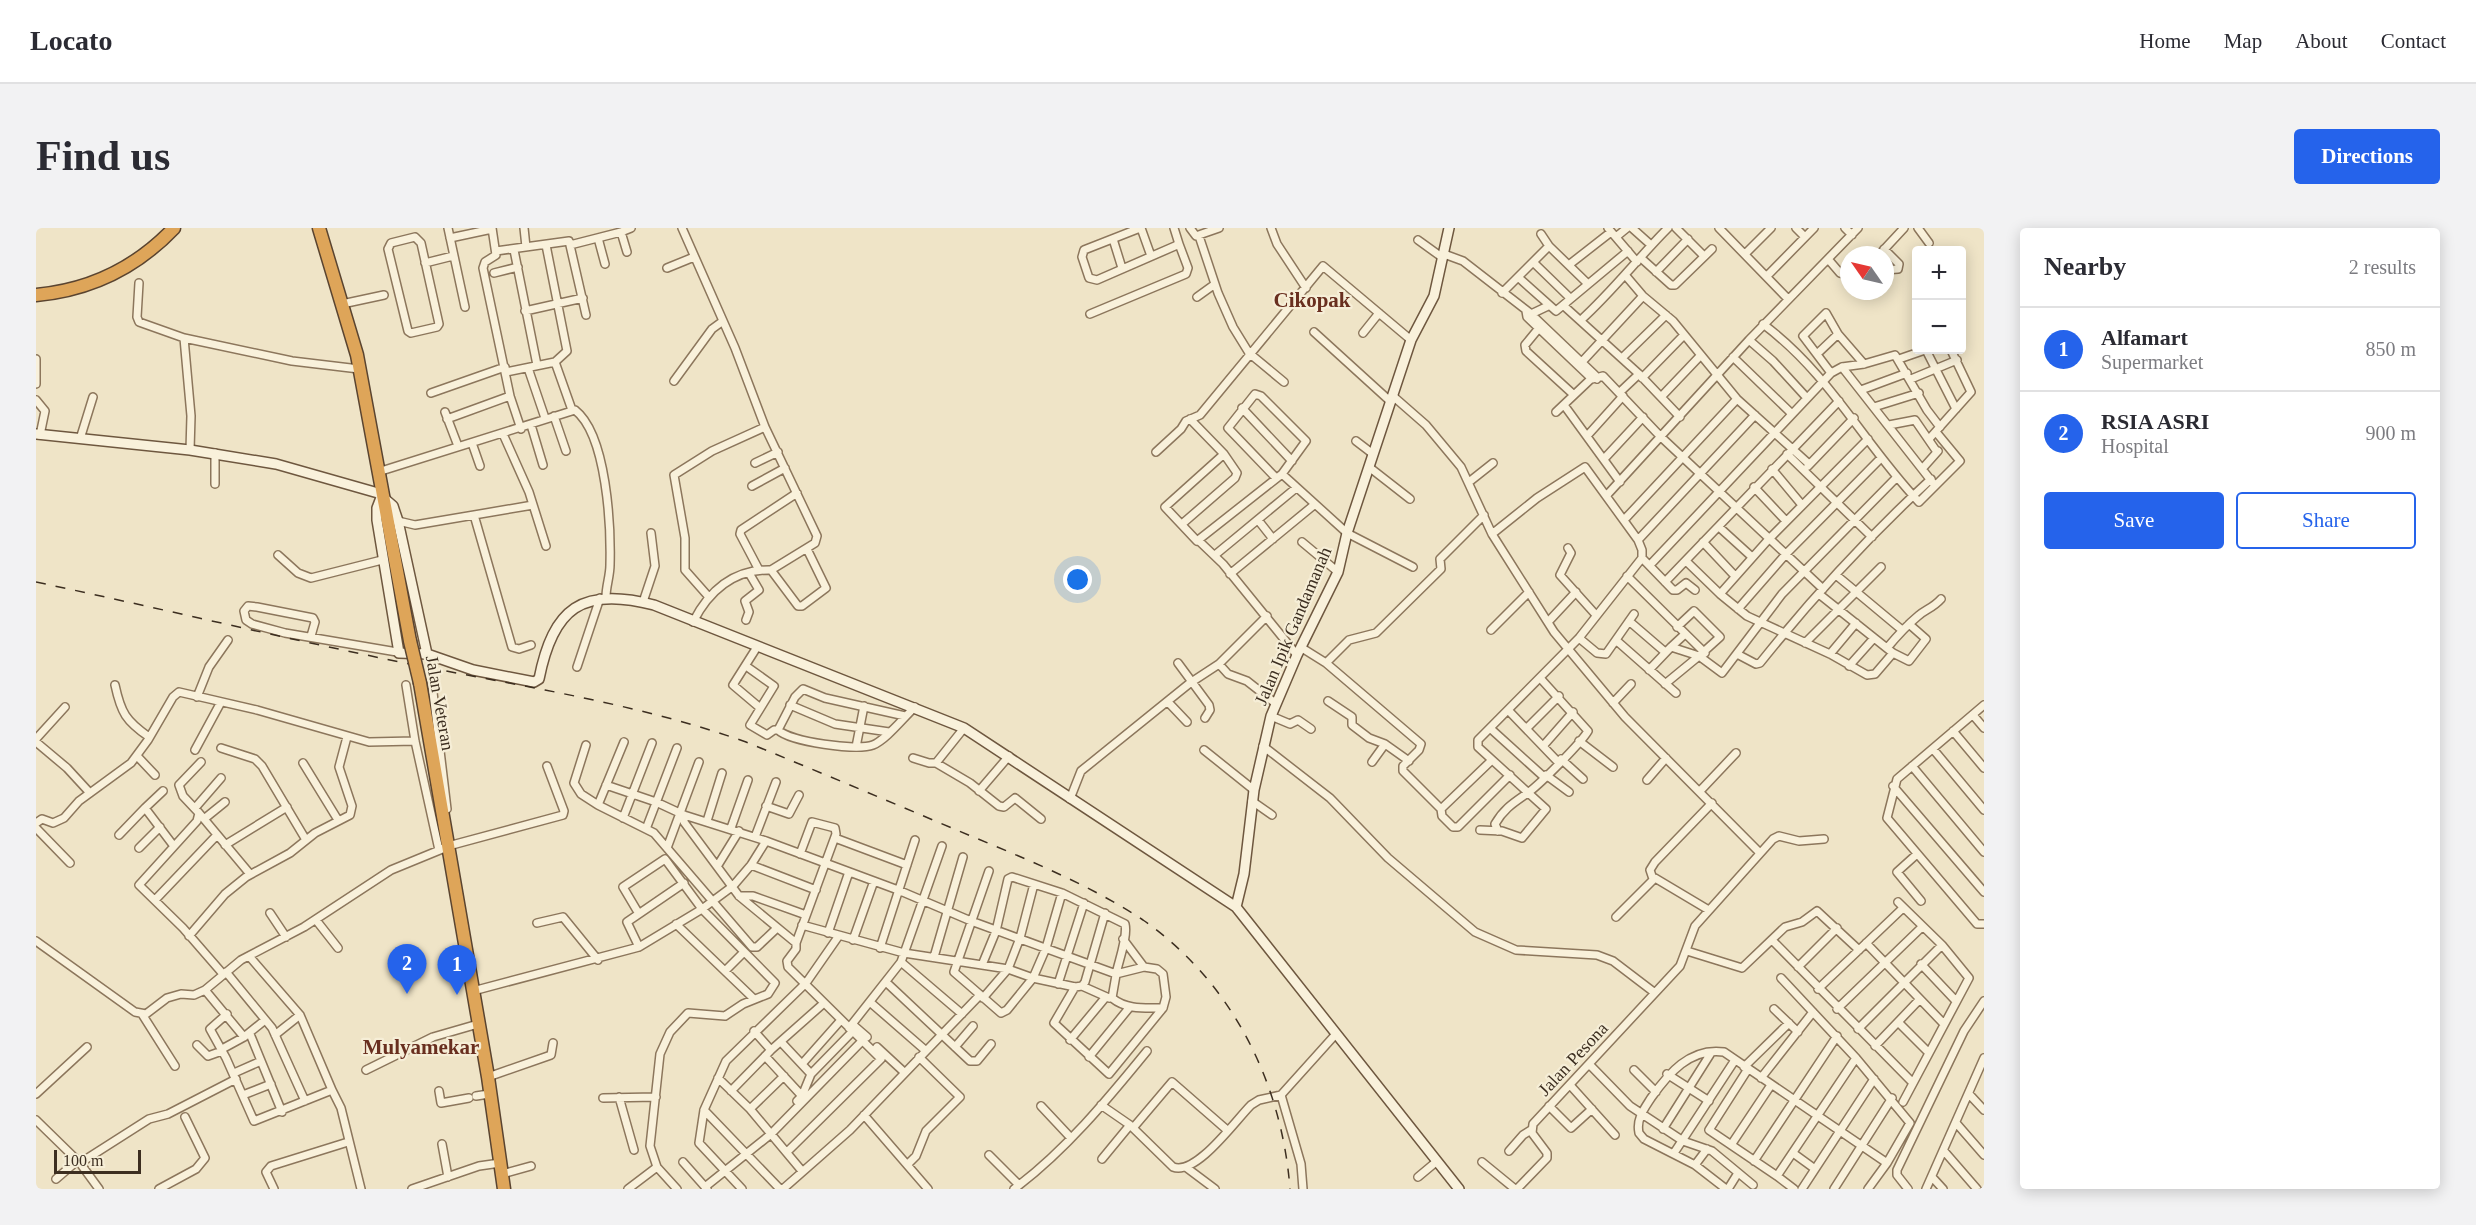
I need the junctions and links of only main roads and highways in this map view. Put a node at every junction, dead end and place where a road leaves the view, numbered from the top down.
1 (164, 228) edge
2 (174, 228) edge
3 (319, 228) edge
4 (36, 288) edge
5 (36, 295) edge
6 (504, 1189) edge

1 - 4 highway
2 - 5 highway
3 - 6 highway, Jalan Veteran, bridge

